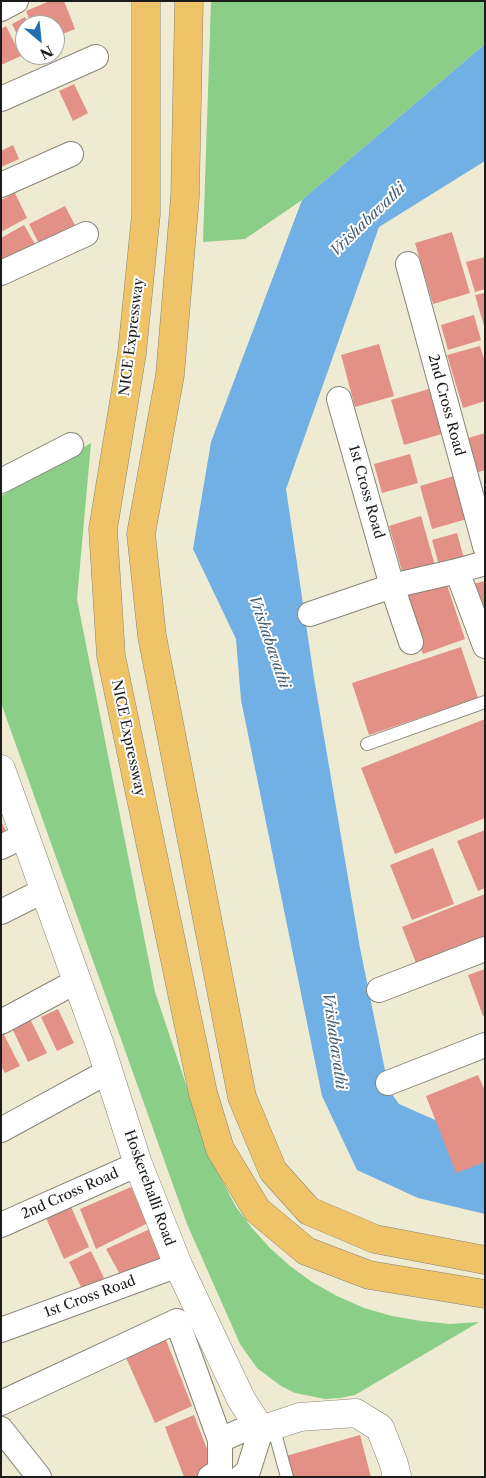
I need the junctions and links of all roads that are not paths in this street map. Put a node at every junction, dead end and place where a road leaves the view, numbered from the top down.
1 (16, 1) edge
2 (146, 1) edge
3 (189, 1) edge
4 (1, 9) edge
5 (96, 57) dead end
6 (1, 99) edge
7 (71, 154) dead end
8 (1, 185) edge
9 (86, 234) dead end
10 (408, 264) dead end
11 (1, 273) edge
12 (339, 399) dead end
13 (71, 445) dead end
14 (1, 481) edge
15 (485, 546) edge
16 (485, 563) edge
17 (457, 571) junction
18 (392, 586) junction
19 (310, 614) dead end
20 (411, 642) dead end
21 (485, 646) edge
22 (485, 702) edge
23 (367, 744) dead end
24 (3, 780) edge
25 (13, 841) edge
26 (45, 890) junction
27 (1, 912) edge
28 (485, 949) edge
29 (77, 981) junction
30 (379, 990) dead end
31 (1, 1022) edge
32 (485, 1045) edge
33 (109, 1071) junction
34 (388, 1083) dead end
35 (1, 1130) edge
36 (138, 1164) junction
37 (1, 1225) edge
38 (485, 1260) edge
39 (178, 1264) junction
40 (485, 1294) edge
41 (1, 1330) edge
42 (1, 1403) edge
43 (263, 1427) junction
44 (1, 1429) edge
45 (220, 1440) junction
46 (39, 1477) edge
47 (210, 1477) edge
48 (241, 1477) edge
49 (287, 1477) edge
50 (397, 1477) edge

1 - 4 street
2 - 40 highway, NICE Expressway
3 - 38 highway
5 - 6 street
7 - 8 street
9 - 11 street
10 - 15 street, 2nd Cross Road
12 - 18 street, 1st Cross Road
13 - 14 street
16 - 17 street
17 - 18 street
17 - 21 street
18 - 19 street
18 - 20 street, 1st Cross Road
22 - 23 lane
24 - 25 street, Hoskerehalli Road
25 - 26 street, Hoskerehalli Road
26 - 27 street
26 - 29 street, Hoskerehalli Road
28 - 30 street
29 - 31 street
29 - 33 street, Hoskerehalli Road
32 - 34 street
33 - 35 street
33 - 36 street, Hoskerehalli Road
36 - 37 street, 2nd Cross Road
36 - 39 street, Hoskerehalli Road
39 - 41 street, 1st Cross Road
39 - 43 street, Hoskerehalli Road
42 - 45 street
43 - 45 street
43 - 48 street
43 - 49 lane
43 - 50 street
44 - 46 street
45 - 47 street

